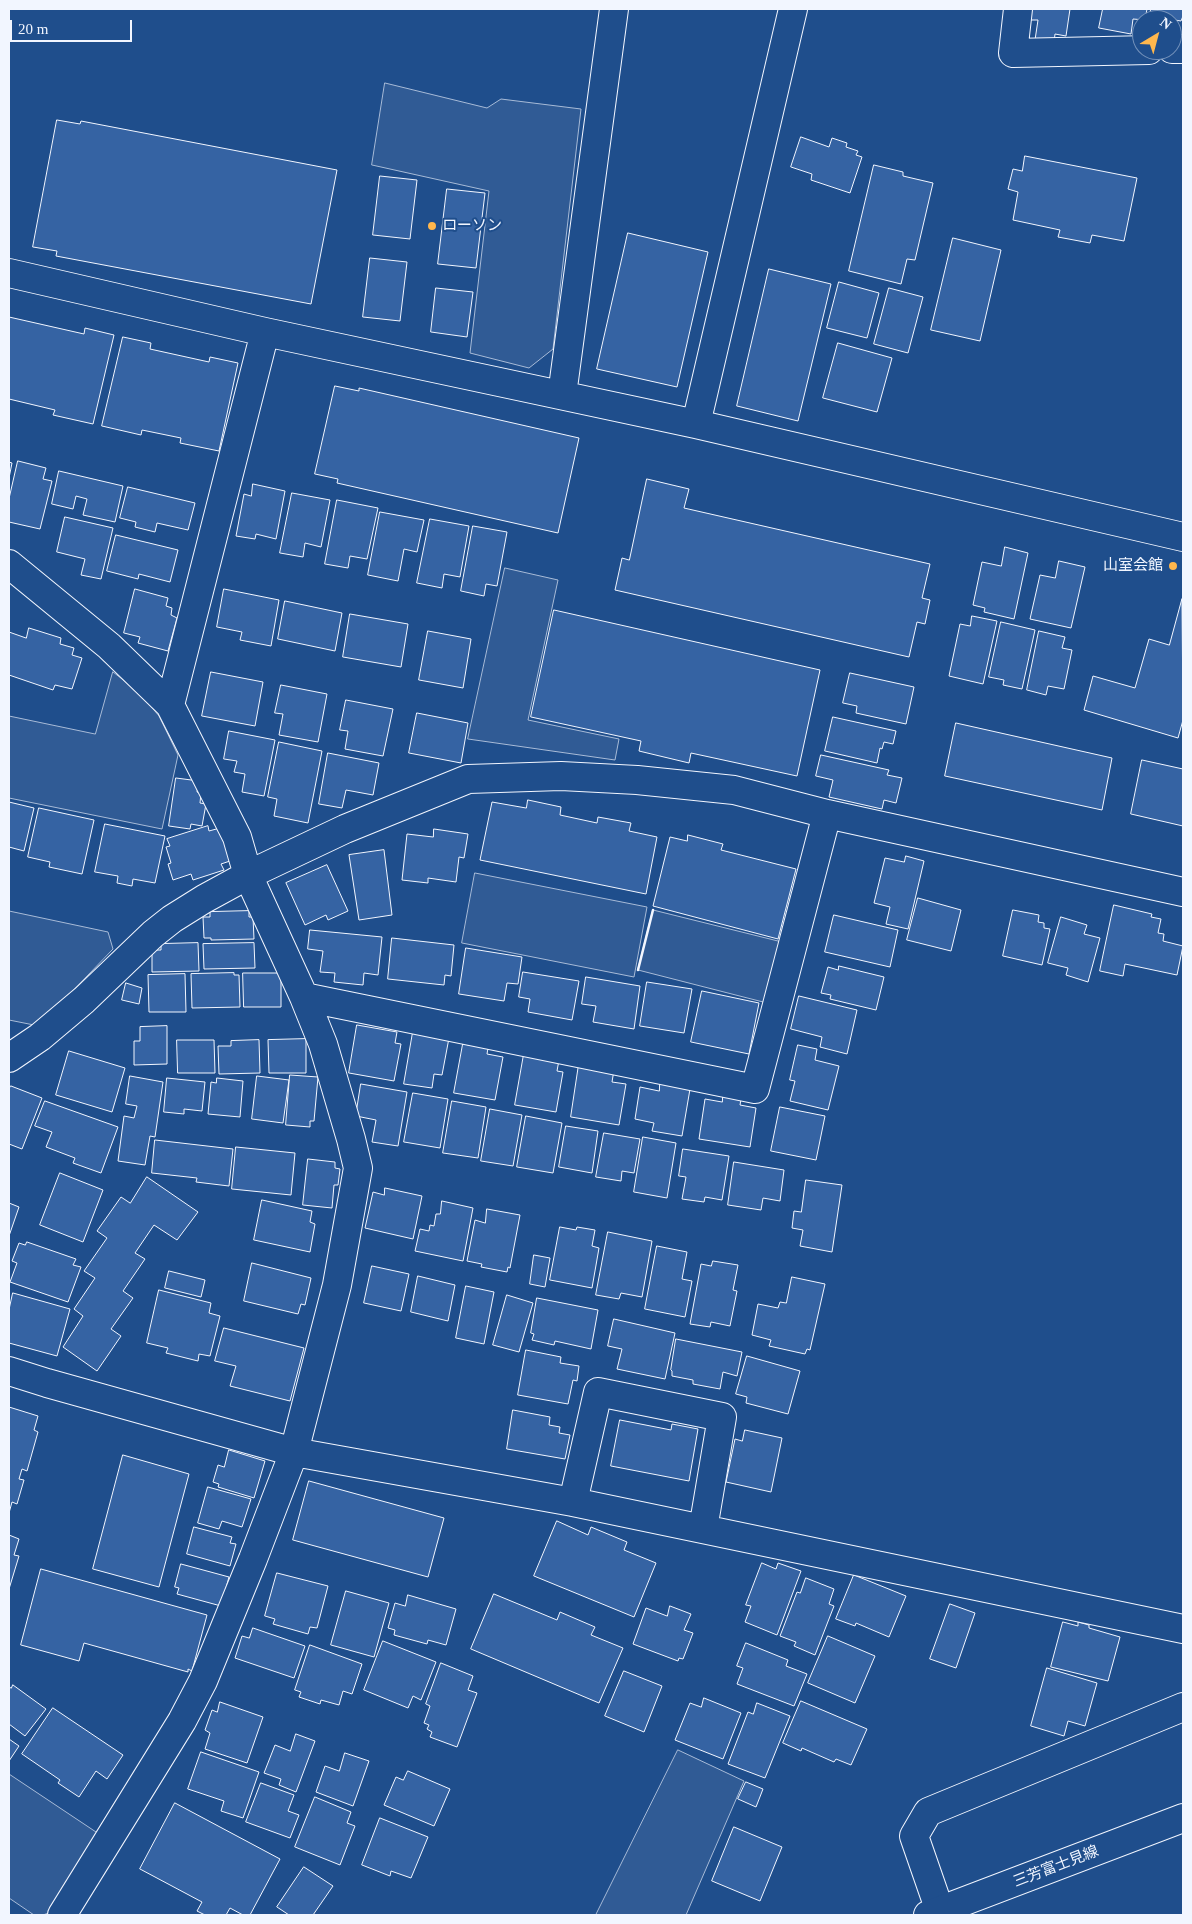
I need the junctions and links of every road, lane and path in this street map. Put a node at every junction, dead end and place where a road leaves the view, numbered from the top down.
1 (614, 9) edge
2 (793, 9) edge
3 (1018, 9) edge
4 (1132, 50) edge
5 (9, 273) edge
6 (265, 332) junction
7 (562, 395) junction
8 (696, 424) junction
9 (1183, 536) edge
10 (9, 564) edge
11 (170, 705) junction
12 (827, 814) junction
13 (248, 875) junction
14 (1183, 892) edge
15 (304, 997) junction
16 (9, 1058) edge
17 (9, 1371) edge
18 (294, 1452) junction
19 (573, 1502) junction
20 (703, 1529) junction
21 (1183, 1628) edge
22 (1183, 1707) edge
23 (1183, 1818) edge
24 (934, 1913) edge
25 (62, 1915) edge

1 - 7 street
2 - 8 street
3 - 4 street
5 - 6 street
6 - 7 street
6 - 11 street
7 - 8 street
8 - 9 street
10 - 11 street
11 - 13 street
12 - 13 street
12 - 14 street
12 - 15 street
13 - 15 street
13 - 16 street
15 - 18 street
17 - 18 street
18 - 19 street
18 - 25 street
19 - 20 street
19 - 20 street
20 - 21 street
22 - 24 street
23 - 24 street, 三芳富士見線

